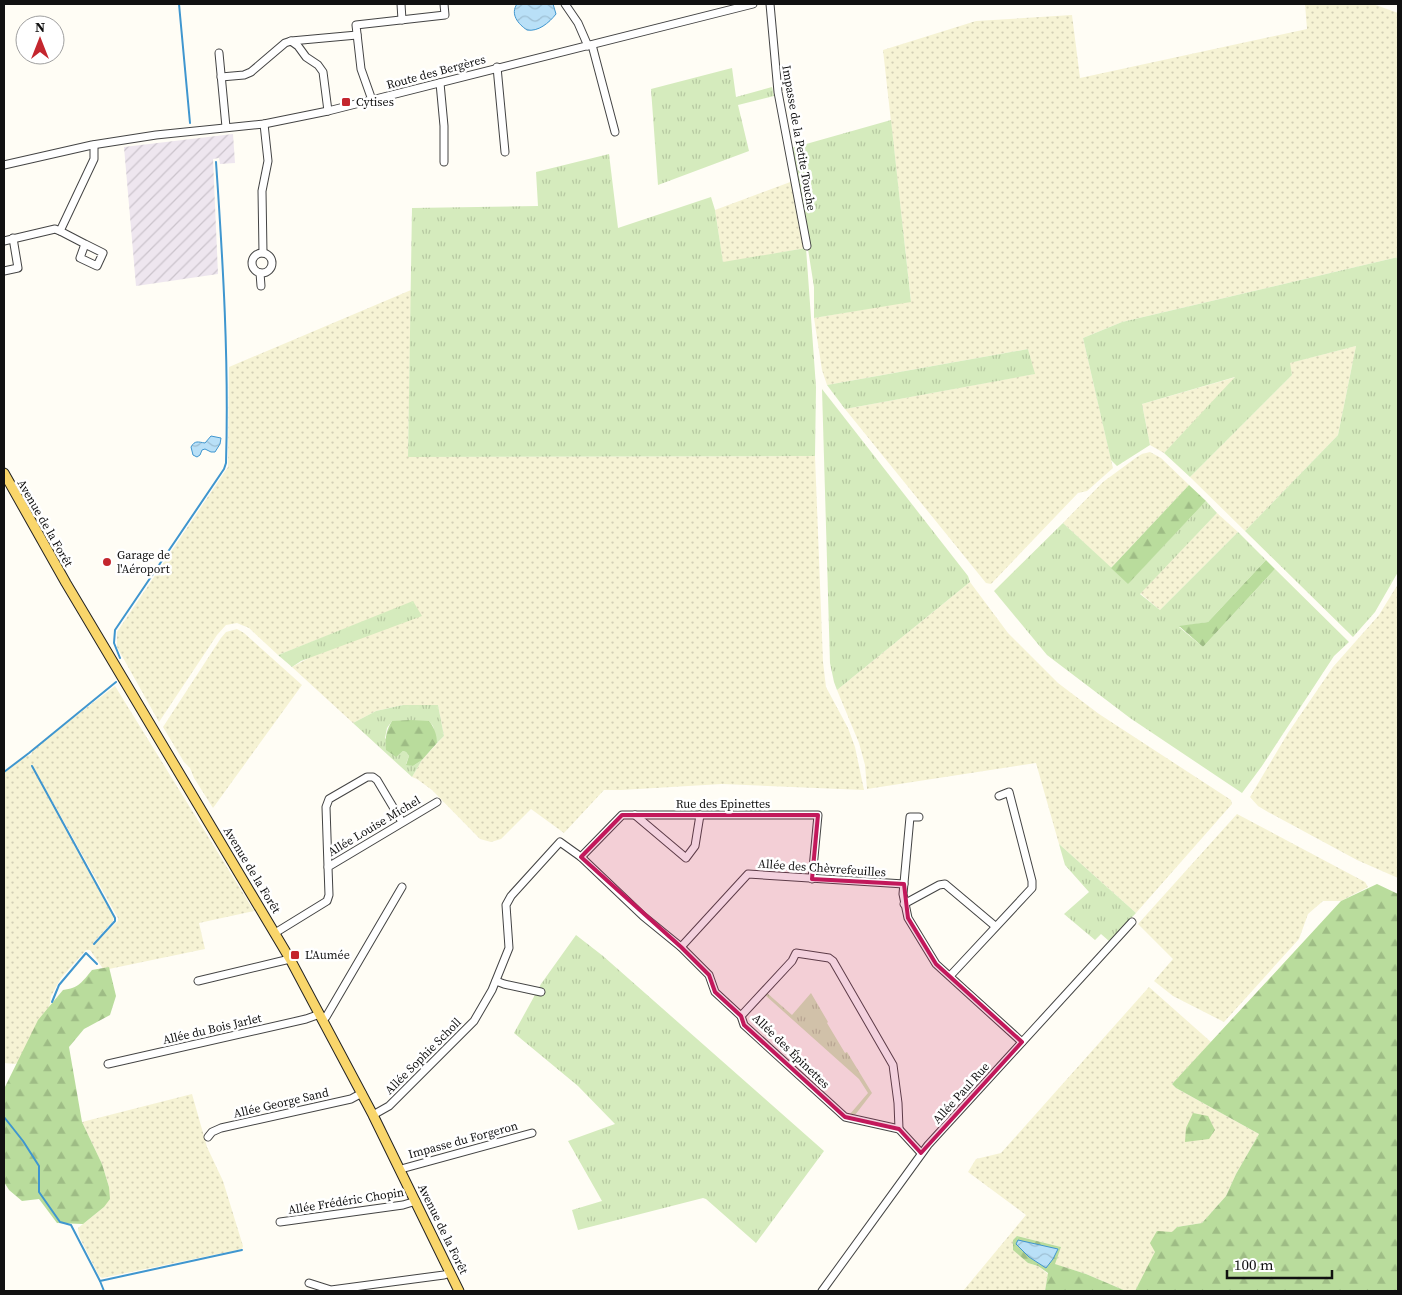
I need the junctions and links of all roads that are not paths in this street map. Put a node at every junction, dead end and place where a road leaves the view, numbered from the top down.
1 (401, 4) edge
2 (444, 4) edge
3 (565, 4) edge
4 (753, 4) edge
5 (770, 4) edge
6 (402, 20) junction
7 (357, 35) junction
8 (291, 41) junction
9 (590, 46) junction
10 (219, 53) dead end
11 (497, 67) junction
12 (221, 77) junction
13 (440, 83) junction
14 (372, 100) junction
15 (328, 111) junction
16 (264, 124) junction
17 (226, 127) junction
18 (615, 132) dead end
19 (94, 145) junction
20 (505, 152) dead end
21 (444, 162) dead end
22 (4, 165) edge
23 (60, 231) junction
24 (13, 238) junction
25 (4, 241) edge
26 (85, 244) dead end
27 (807, 246) dead end
28 (263, 254) junction
29 (4, 271) edge
30 (260, 273) junction
31 (261, 286) dead end
32 (4, 473) edge
33 (999, 796) dead end
34 (437, 802) dead end
35 (634, 815) junction
36 (700, 815) junction
37 (919, 817) dead end
38 (402, 822) junction
39 (582, 857) junction
40 (328, 867) junction
41 (812, 879) junction
42 (904, 884) junction
43 (402, 886) dead end
44 (904, 904) junction
45 (1132, 922) dead end
46 (995, 926) junction
47 (275, 933) junction
48 (681, 947) junction
49 (290, 959) junction
50 (950, 976) junction
51 (198, 981) dead end
52 (496, 981) junction
53 (541, 992) dead end
54 (321, 1016) junction
55 (741, 1016) junction
56 (1022, 1042) junction
57 (108, 1064) dead end
58 (362, 1093) junction
59 (374, 1115) junction
60 (899, 1129) junction
61 (532, 1133) dead end
62 (208, 1137) dead end
63 (922, 1153) junction
64 (401, 1169) junction
65 (416, 1201) junction
66 (280, 1222) dead end
67 (450, 1273) junction
68 (309, 1283) dead end
69 (459, 1291) edge
70 (822, 1291) edge

1 - 6 street
2 - 6 street
3 - 9 street
4 - 9 street, Route des Bergères
5 - 27 street, Impasse de la Petite Touche
6 - 7 street
7 - 8 street
7 - 14 street
8 - 12 street
8 - 15 street
9 - 11 street, Route des Bergères
9 - 18 street
10 - 12 street
11 - 13 street, Route des Bergères
11 - 20 street
12 - 17 street
13 - 14 street, Route des Bergères
13 - 21 street
14 - 15 street, Route des Bergères
15 - 16 street, Route des Bergères
16 - 17 street, Route des Bergères
16 - 28 street
17 - 19 street, Route des Bergères
19 - 22 street, Route des Bergères
19 - 23 street
23 - 24 street
23 - 26 street
24 - 25 street
24 - 29 street
28 - 30 street
28 - 30 street
30 - 31 street
32 - 47 main road, Avenue de la Forêt
33 - 46 street
34 - 38 street, Allée Louise Michel
35 - 36 street, Rue des Epinettes
35 - 36 street
35 - 39 street, Rue des Epinettes
36 - 41 street, Rue des Epinettes
37 - 42 street
38 - 40 street, Allée Louise Michel
38 - 40 street
39 - 48 street, Allée des Épinettes
39 - 52 street, Allée Sophie Scholl
40 - 47 street, Allée Louise Michel
41 - 42 street, Allée des Chèvrefeuilles
41 - 48 street, Allée des Chèvrefeuilles
42 - 44 street
43 - 54 street
44 - 46 street
44 - 50 street
45 - 56 street, Allée Paul Rue
46 - 50 street
47 - 49 main road, Avenue de la Forêt
48 - 55 street, Allée des Épinettes
49 - 51 street
49 - 54 main road, Avenue de la Forêt
50 - 56 street
52 - 53 street
52 - 59 street, Allée Sophie Scholl
54 - 57 street, Allée du Bois Jarlet
54 - 58 main road, Avenue de la Forêt
55 - 60 street, Allée des Épinettes
55 - 60 street
56 - 63 street, Allée Paul Rue
58 - 59 main road, Avenue de la Forêt
58 - 62 street, Allée George Sand
59 - 64 main road, Avenue de la Forêt
60 - 63 street
61 - 64 street, Impasse du Forgeron
63 - 70 street, Allée Paul Rue
64 - 65 main road, Avenue de la Forêt
65 - 66 street, Allée Frédéric Chopin
65 - 67 main road, Avenue de la Forêt
67 - 68 street
67 - 69 main road, Avenue de la Forêt

